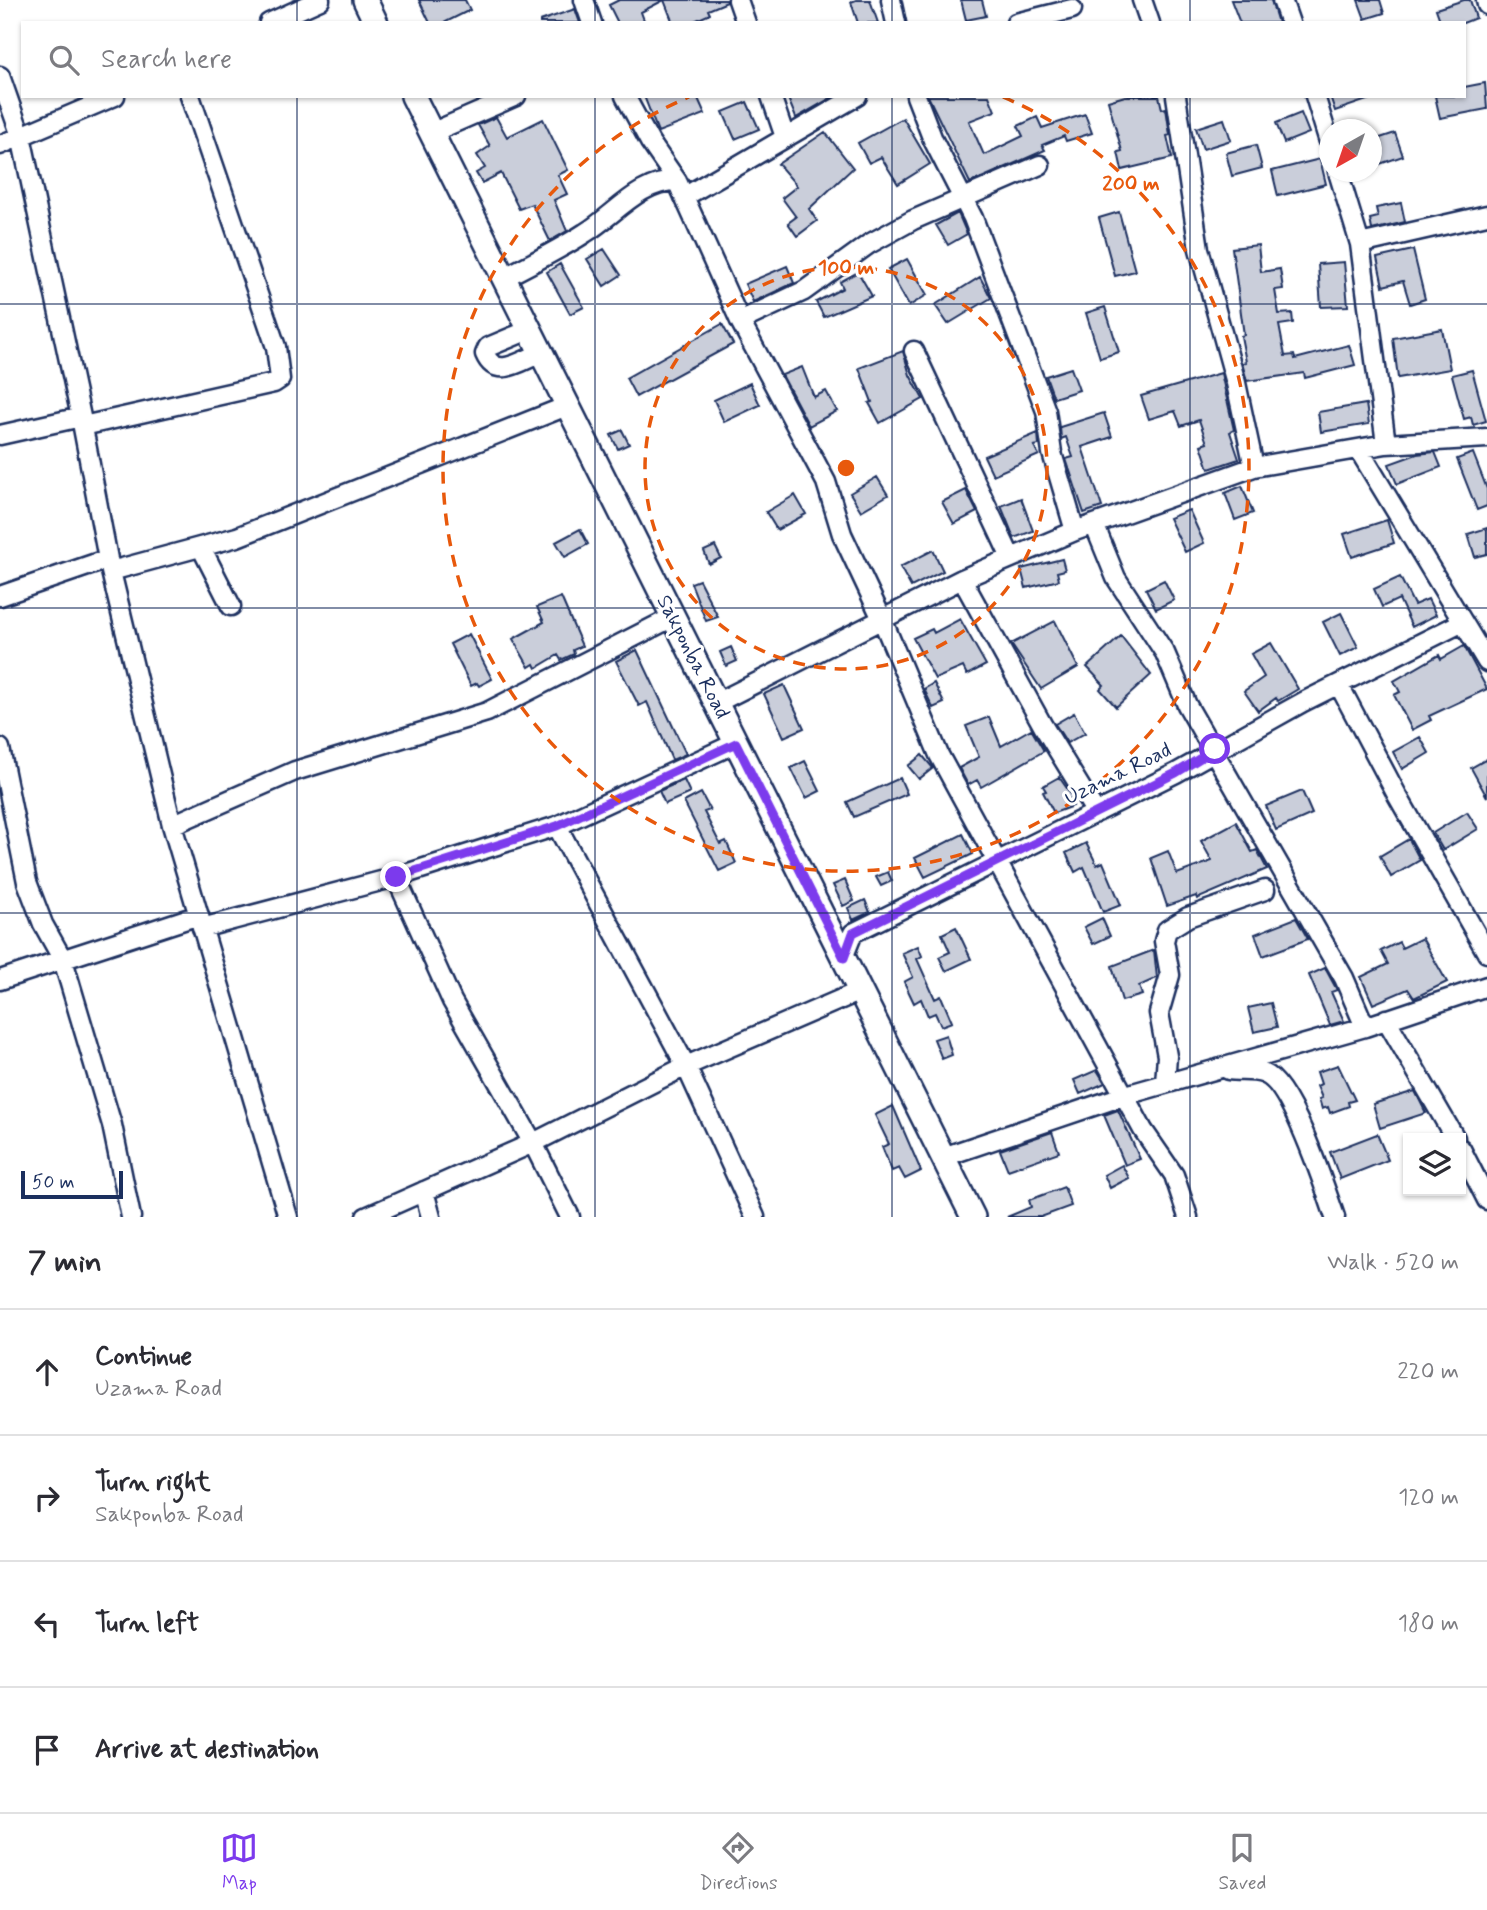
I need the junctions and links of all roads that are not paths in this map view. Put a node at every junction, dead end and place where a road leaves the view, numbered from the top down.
1 (320, 0) edge
2 (365, 0) edge
3 (584, 0) edge
4 (738, 0) edge
5 (891, 0) edge
6 (1142, 0) edge
7 (1282, 0) edge
8 (1072, 9) dead end
9 (273, 21) edge
10 (375, 21) edge
11 (591, 21) edge
12 (745, 21) edge
13 (896, 21) edge
14 (1024, 21) edge
15 (1149, 21) edge
16 (1289, 21) edge
17 (0, 76) edge
18 (110, 98) edge
19 (191, 98) edge
20 (414, 98) edge
21 (512, 98) edge
22 (626, 98) edge
23 (773, 98) edge
24 (853, 98) edge
25 (917, 98) edge
26 (1176, 98) edge
27 (1316, 98) edge
28 (1322, 119) edge
29 (431, 134) junction
30 (21, 136) junction
31 (785, 137) junction
32 (0, 145) edge
33 (1040, 165) dead end
34 (1341, 182) edge
35 (680, 189) junction
36 (962, 196) junction
37 (1487, 215) edge
38 (1360, 244) junction
39 (505, 277) junction
40 (740, 321) junction
41 (529, 330) junction
42 (915, 351) dead end
43 (541, 353) junction
44 (567, 406) junction
45 (82, 421) junction
46 (0, 435) edge
47 (1487, 438) edge
48 (1386, 444) junction
49 (1359, 450) junction
50 (1254, 467) junction
51 (1094, 524) junction
52 (1075, 531) junction
53 (201, 547) junction
54 (1012, 558) junction
55 (110, 565) junction
56 (962, 579) junction
57 (0, 596) edge
58 (231, 606) dead end
59 (673, 617) junction
60 (882, 618) junction
61 (1463, 622) junction
62 (1487, 662) edge
63 (1339, 685) junction
64 (716, 703) junction
65 (736, 743) junction
66 (0, 748) edge
67 (1215, 749) junction
68 (1095, 811) junction
69 (172, 825) junction
70 (557, 826) junction
71 (996, 862) junction
72 (396, 877) junction
73 (1265, 890) dead end
74 (200, 921) junction
75 (1487, 953) edge
76 (844, 958) junction
77 (63, 960) junction
78 (0, 980) edge
79 (1487, 986) edge
80 (860, 991) junction
81 (1386, 1019) junction
82 (1365, 1027) junction
83 (686, 1066) junction
84 (1220, 1066) junction
85 (1165, 1083) junction
86 (1126, 1095) junction
87 (1452, 1133) edge
88 (533, 1143) junction
89 (943, 1157) junction
90 (1466, 1159) edge
91 (424, 1191) junction
92 (1487, 1200) edge
93 (131, 1217) edge
94 (288, 1217) edge
95 (366, 1217) edge
96 (431, 1217) edge
97 (570, 1217) edge
98 (755, 1217) edge
99 (973, 1217) edge
100 (1188, 1217) edge
101 (1335, 1217) edge

1 - 9 street
2 - 10 main road
3 - 11 street
4 - 12 street
5 - 13 street
6 - 15 street
7 - 16 street
8 - 14 street
17 - 30 street
18 - 30 street
19 - 45 street
20 - 29 main road, Sakponba Road
21 - 29 street
22 - 35 street
23 - 31 street
24 - 31 street
25 - 36 street
26 - 50 street
27 - 28 street
29 - 39 main road, Sakponba Road
30 - 32 street
30 - 45 street
31 - 35 street
33 - 36 street
34 - 38 street
35 - 39 street
35 - 40 street
36 - 40 street
36 - 52 street
37 - 38 street
38 - 48 street
39 - 41 main road, Sakponba Road
40 - 60 street
41 - 43 main road, Sakponba Road
41 - 43 street
42 - 54 street
43 - 44 main road, Sakponba Road
44 - 53 street
44 - 59 main road, Sakponba Road
45 - 46 street
45 - 55 street
47 - 48 street
48 - 49 street
49 - 50 street
49 - 61 street
50 - 51 street
51 - 52 street
51 - 67 street
52 - 54 street
53 - 55 street
53 - 58 street
54 - 56 street
55 - 57 street
55 - 69 street
56 - 60 street
56 - 68 street
59 - 64 main road, Sakponba Road
59 - 69 street
60 - 64 street
60 - 71 street
61 - 62 street
61 - 63 street, Uzama Road
63 - 67 street, Uzama Road
63 - 75 street
64 - 65 main road, Sakponba Road
65 - 70 street
65 - 76 main road, Sakponba Road
66 - 77 street
67 - 68 street, Uzama Road
67 - 82 street
68 - 71 street, Uzama Road
69 - 74 street
70 - 72 street
70 - 83 street
71 - 76 street, Uzama Road
71 - 86 street
72 - 74 street
72 - 88 street
73 - 85 street
74 - 77 street
74 - 94 street
76 - 80 main road, Sakponba Road
77 - 78 street
77 - 93 street
79 - 81 street
80 - 83 street
80 - 89 main road, Sakponba Road
81 - 82 street
81 - 87 street
82 - 84 street
83 - 88 street
83 - 98 street
84 - 85 street
84 - 101 street
85 - 86 street
86 - 89 street
86 - 100 street
88 - 91 street
88 - 97 street
89 - 99 main road, Sakponba Road
90 - 92 street
91 - 95 street
91 - 96 street

